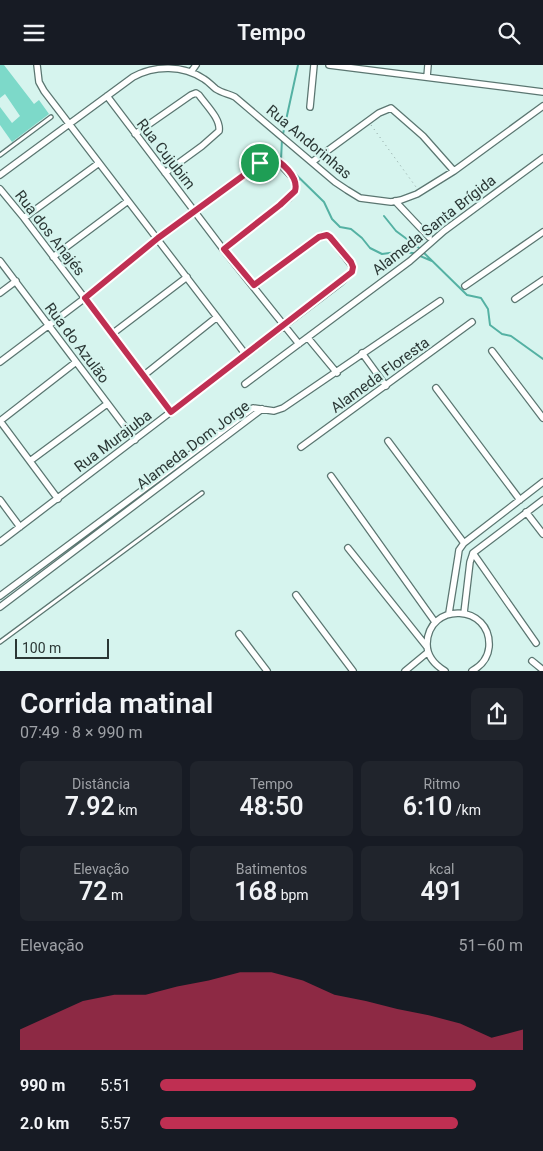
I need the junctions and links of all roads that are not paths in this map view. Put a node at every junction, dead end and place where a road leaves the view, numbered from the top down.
1 (37, 65) edge
2 (196, 65) edge
3 (314, 65) edge
4 (329, 65) edge
5 (428, 65) edge
6 (191, 72) junction
7 (426, 77) junction
8 (543, 92) edge
9 (107, 96) junction
10 (543, 106) edge
11 (310, 107) dead end
12 (51, 117) dead end
13 (69, 124) junction
14 (135, 134) junction
15 (0, 155) edge
16 (543, 158) edge
17 (312, 162) junction
18 (98, 163) junction
19 (454, 171) junction
20 (165, 173) junction
21 (0, 175) edge
22 (0, 189) edge
23 (128, 201) junction
24 (395, 201) junction
25 (194, 211) junction
26 (24, 218) junction
27 (543, 232) edge
28 (429, 237) dead end
29 (158, 238) junction
30 (224, 249) junction
31 (53, 257) junction
32 (0, 261) edge
33 (187, 277) junction
34 (543, 280) edge
35 (16, 281) junction
36 (254, 285) junction
37 (465, 286) dead end
38 (0, 293) edge
39 (85, 298) junction
40 (515, 299) dead end
41 (440, 301) dead end
42 (217, 317) junction
43 (472, 322) dead end
44 (284, 324) junction
45 (48, 326) junction
46 (112, 334) junction
47 (308, 338) junction
48 (299, 344) junction
49 (492, 351) dead end
50 (362, 353) junction
51 (246, 355) junction
52 (0, 362) edge
53 (76, 362) junction
54 (337, 373) junction
55 (143, 376) junction
56 (245, 384) dead end
57 (386, 386) junction
58 (436, 387) dead end
59 (107, 404) junction
60 (262, 409) junction
61 (171, 412) junction
62 (543, 418) edge
63 (0, 421) edge
64 (135, 440) junction
65 (388, 441) dead end
66 (301, 447) dead end
67 (30, 461) junction
68 (331, 476) dead end
69 (543, 482) edge
70 (202, 493) dead end
71 (58, 499) junction
72 (0, 500) edge
73 (520, 500) junction
74 (543, 500) edge
75 (526, 512) junction
76 (20, 527) junction
77 (543, 534) edge
78 (0, 542) edge
79 (464, 543) junction
80 (348, 549) dead end
81 (473, 553) junction
82 (296, 595) dead end
83 (0, 596) edge
84 (0, 607) edge
85 (450, 613) junction
86 (464, 613) junction
87 (435, 622) junction
88 (240, 634) dead end
89 (0, 642) edge
90 (536, 643) dead end
91 (428, 650) junction
92 (532, 661) dead end
93 (435, 669) edge
94 (543, 670) edge
95 (267, 671) edge
96 (353, 671) edge
97 (406, 671) edge
98 (446, 671) edge
99 (472, 671) edge

1 - 13 street
2 - 6 street
3 - 11 street
4 - 7 street
5 - 7 street
6 - 9 street, Rua Andorinhas
6 - 17 street, Rua Andorinhas
7 - 8 street
9 - 13 street, Rua Andorinhas
9 - 14 street, Rua Cujubim
10 - 19 street, Rua Andorinhas
12 - 15 lane
13 - 18 street
13 - 21 street, Rua Andorinhas
14 - 20 street, Rua Cujubim
14 - 20 street
16 - 47 street, Alameda Santa Brígida
17 - 19 street
17 - 24 street, Rua Andorinhas
18 - 23 street
18 - 26 street
19 - 24 street, Rua Andorinhas
20 - 25 street, Rua Cujubim
22 - 26 street, Rua dos Anajés
23 - 29 street
23 - 31 street
24 - 28 street
25 - 29 street
25 - 30 street, Rua Cujubim
25 - 30 street
26 - 31 street, Rua dos Anajés
27 - 37 street
29 - 33 street
29 - 39 street
30 - 36 street, Rua Cujubim
31 - 39 street, Rua dos Anajés
32 - 35 street, Rua do Azulão
33 - 42 street
33 - 46 street
34 - 40 street
35 - 38 street
35 - 45 street, Rua do Azulão
36 - 44 street, Rua Cujubim
36 - 44 street, Rua Murajuba
39 - 45 street
39 - 46 street, Rua dos Anajés
41 - 50 street
42 - 51 street
42 - 55 street
43 - 57 street, Alameda Floresta
44 - 48 street, Rua Cujubim
44 - 51 street, Rua Murajuba
45 - 52 street
45 - 53 street, Rua do Azulão
46 - 55 street, Rua dos Anajés
47 - 48 street, Alameda Santa Brígida
47 - 54 street
48 - 56 street, Alameda Santa Brígida
49 - 62 street
50 - 54 street
50 - 57 street
51 - 61 street, Rua Murajuba
53 - 59 street, Rua do Azulão
53 - 63 street
54 - 60 street
55 - 61 street, Rua dos Anajés
57 - 66 street, Alameda Floresta
58 - 73 street
59 - 64 street, Rua do Azulão
59 - 67 street
60 - 83 street, Alameda Dom Jorge
60 - 84 street, Alameda Dom Jorge
61 - 64 street, Rua Murajuba
63 - 67 street
64 - 71 street, Rua Murajuba
65 - 79 street
67 - 71 street
68 - 87 street
69 - 73 street
70 - 89 lane
71 - 76 street, Rua Murajuba
72 - 76 street
73 - 79 street
74 - 75 street
75 - 77 street
75 - 81 street
76 - 78 street, Rua Murajuba
79 - 85 street
80 - 91 street
81 - 86 street
81 - 90 street
82 - 96 street
85 - 86 street
85 - 87 street
86 - 99 street
87 - 91 street
88 - 95 street
91 - 93 street
91 - 97 street
92 - 94 street
93 - 98 street

